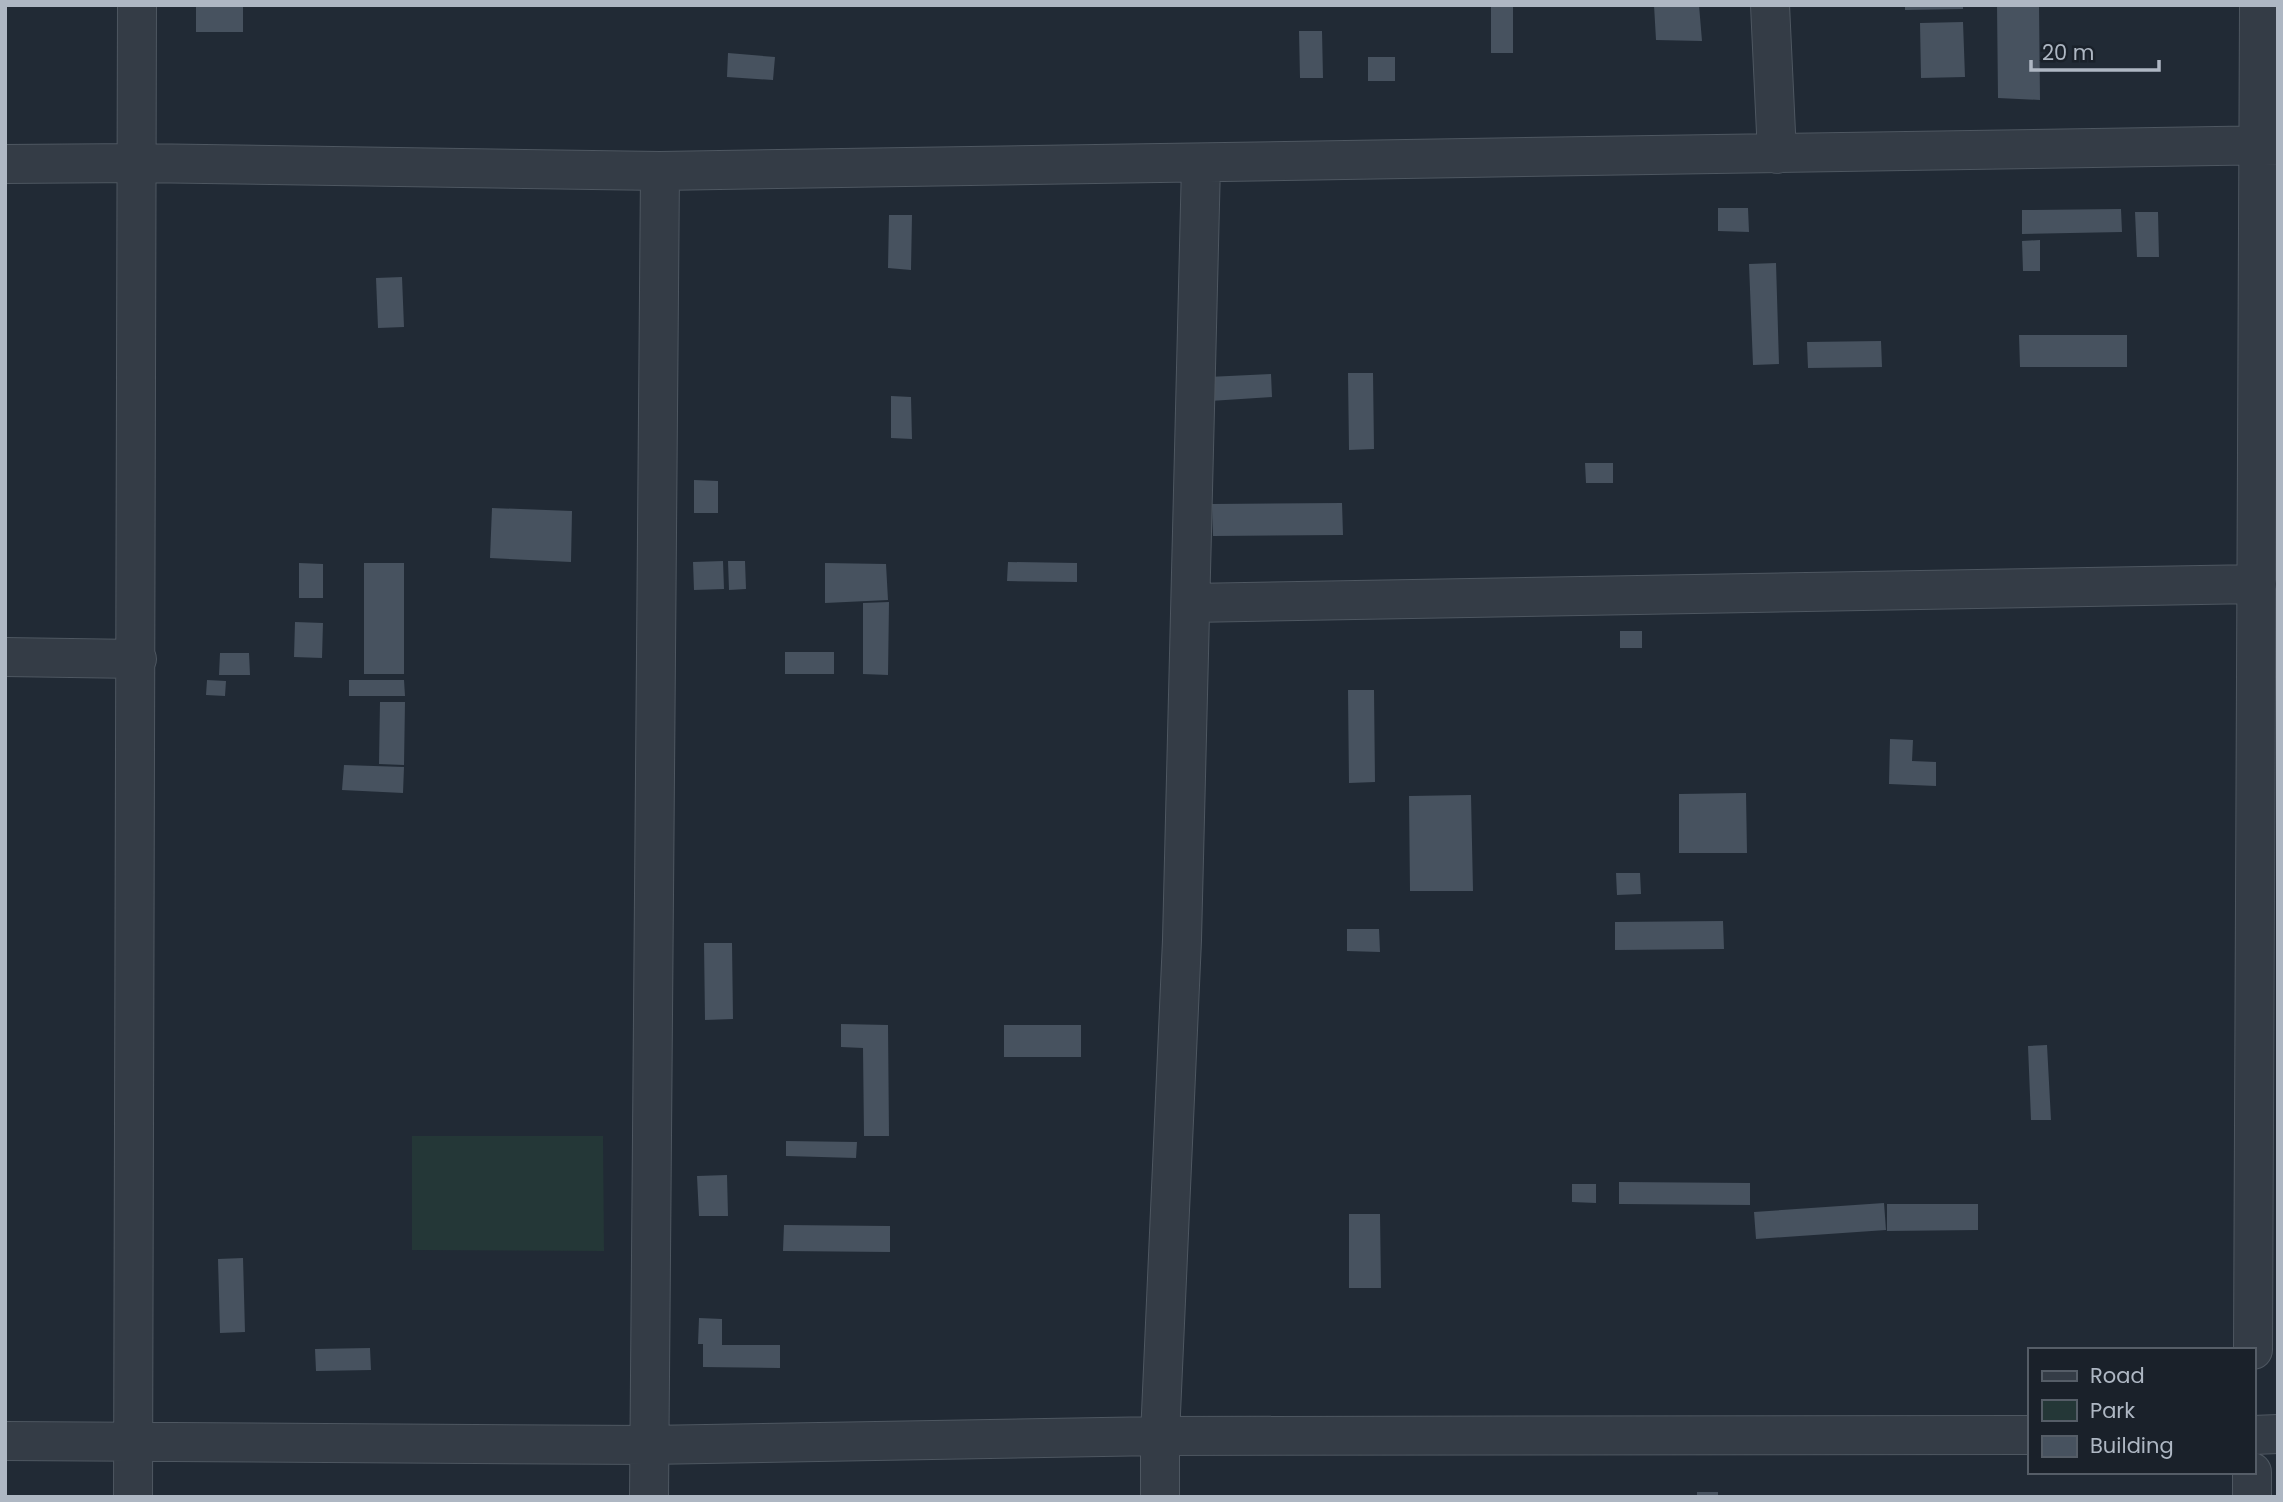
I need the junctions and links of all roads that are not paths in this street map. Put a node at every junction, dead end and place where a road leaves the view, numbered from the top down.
1 (137, 5) edge
2 (1770, 5) edge
3 (2259, 5) edge
4 (2268, 145) edge
5 (1777, 154) junction
6 (136, 163) junction
7 (5, 164) edge
8 (1201, 164) junction
9 (660, 171) junction
10 (2257, 584) junction
11 (1191, 603) junction
12 (5, 657) edge
13 (136, 659) junction
14 (2253, 1348) edge
15 (2255, 1434) edge
16 (2278, 1434) edge
17 (2028, 1435) edge
18 (1160, 1436) junction
19 (5, 1441) edge
20 (133, 1441) junction
21 (648, 1445) junction
22 (2252, 1474) edge
23 (133, 1497) edge
24 (649, 1497) edge
25 (1160, 1497) edge
26 (2252, 1497) edge

1 - 6 street
2 - 5 street
3 - 4 street
4 - 5 street
4 - 10 street
5 - 8 street
6 - 7 street
6 - 9 street
6 - 13 street
8 - 9 street
8 - 11 street
9 - 21 street
10 - 11 street
10 - 14 street
11 - 18 street
12 - 13 street
13 - 20 street
15 - 16 street
17 - 18 street
18 - 21 street
18 - 25 street
19 - 20 street
20 - 21 street
20 - 23 street
21 - 24 street
22 - 26 street

